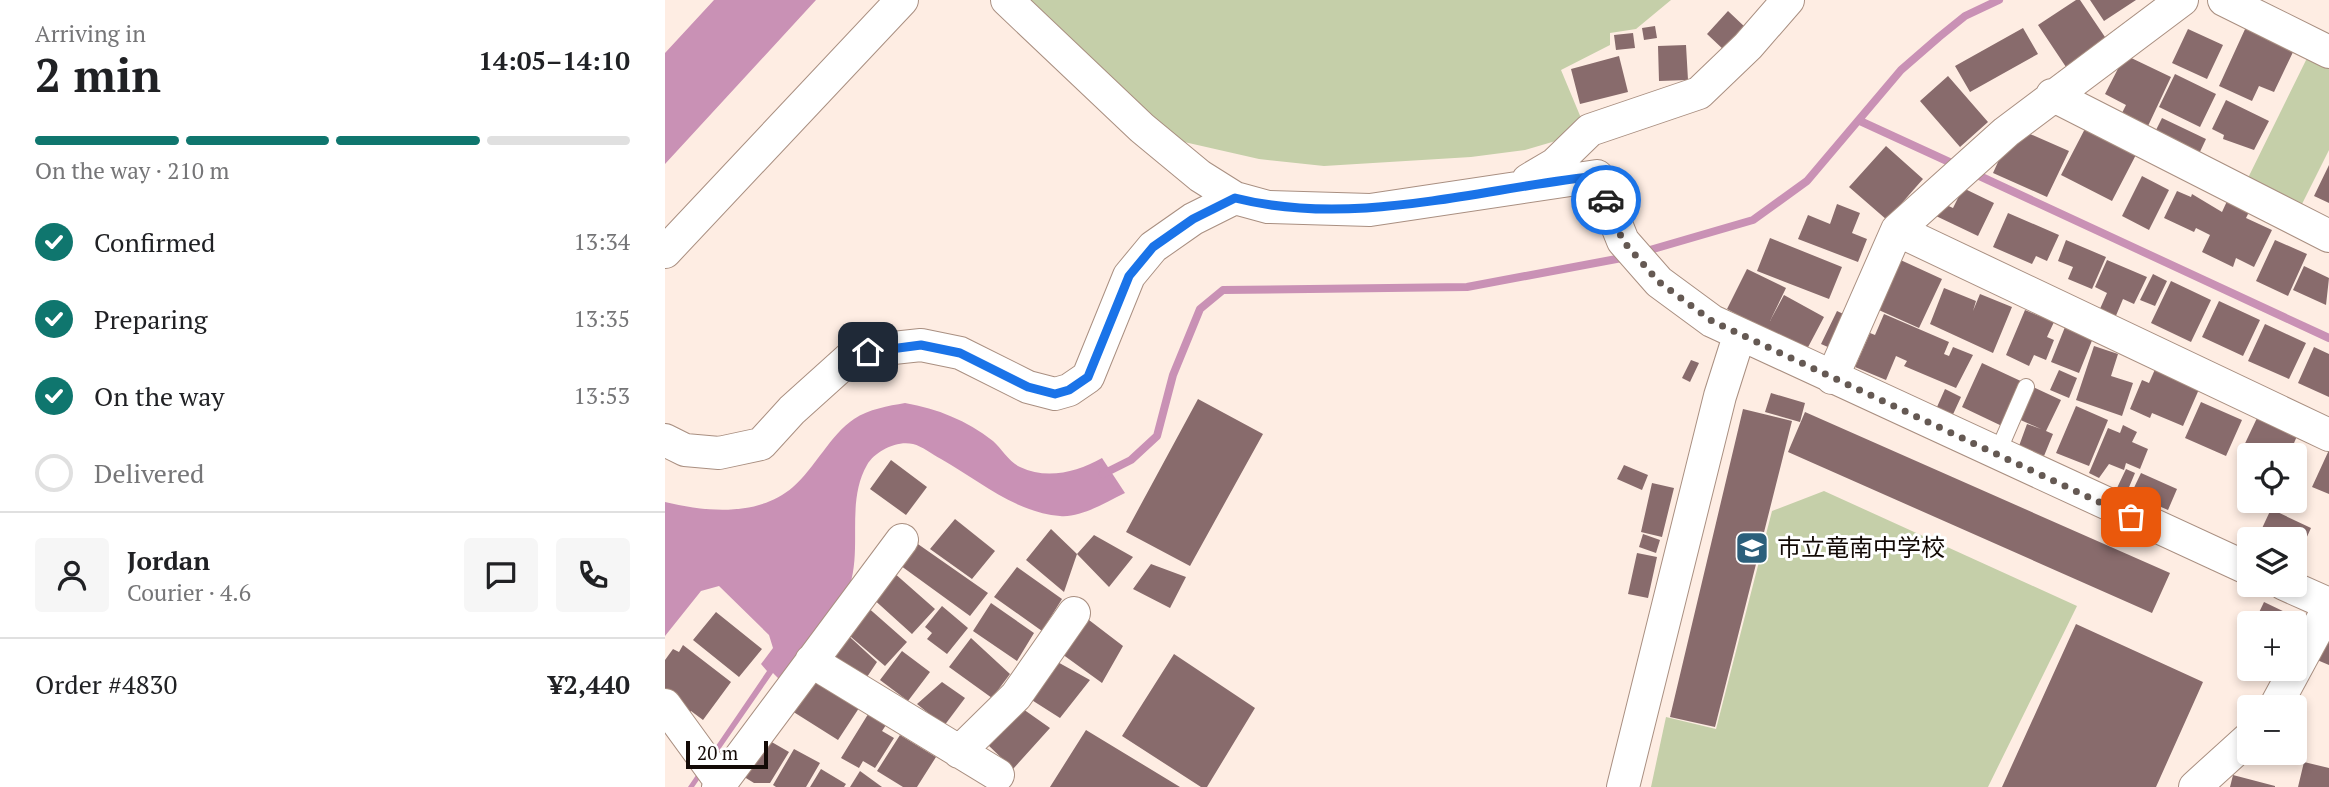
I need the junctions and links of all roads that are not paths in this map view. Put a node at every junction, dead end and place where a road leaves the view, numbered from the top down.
1 (902, 0) edge
2 (1007, 0) edge
3 (1788, 0) edge
4 (2182, 0) edge
5 (2224, 0) edge
6 (2329, 52) edge
7 (2052, 95) junction
8 (1517, 187) junction
9 (1235, 198) junction
10 (1897, 230) junction
11 (2329, 236) edge
12 (665, 252) edge
13 (1726, 328) junction
14 (1832, 378) junction
15 (2026, 387) dead end
16 (2329, 435) edge
17 (665, 440) edge
18 (1997, 454) junction
19 (902, 540) dead end
20 (2237, 564) edge
21 (2307, 595) edge
22 (2329, 605) edge
23 (1074, 613) dead end
24 (811, 662) junction
25 (2281, 695) edge
26 (665, 705) edge
27 (2237, 749) edge
28 (959, 752) junction
29 (998, 775) dead end
30 (721, 784) edge
31 (1623, 787) edge
32 (2195, 787) edge

1 - 12 street
2 - 9 street
3 - 8 street
4 - 7 street
5 - 6 street
7 - 10 street
7 - 11 street
8 - 9 street
8 - 13 street
9 - 17 street
10 - 14 street
10 - 16 street
13 - 14 street
13 - 31 street
14 - 18 street
15 - 18 lane
18 - 20 street
19 - 24 street
21 - 22 street
22 - 25 street
23 - 28 street
24 - 28 street
24 - 30 street
26 - 30 street
27 - 32 street
28 - 29 street

